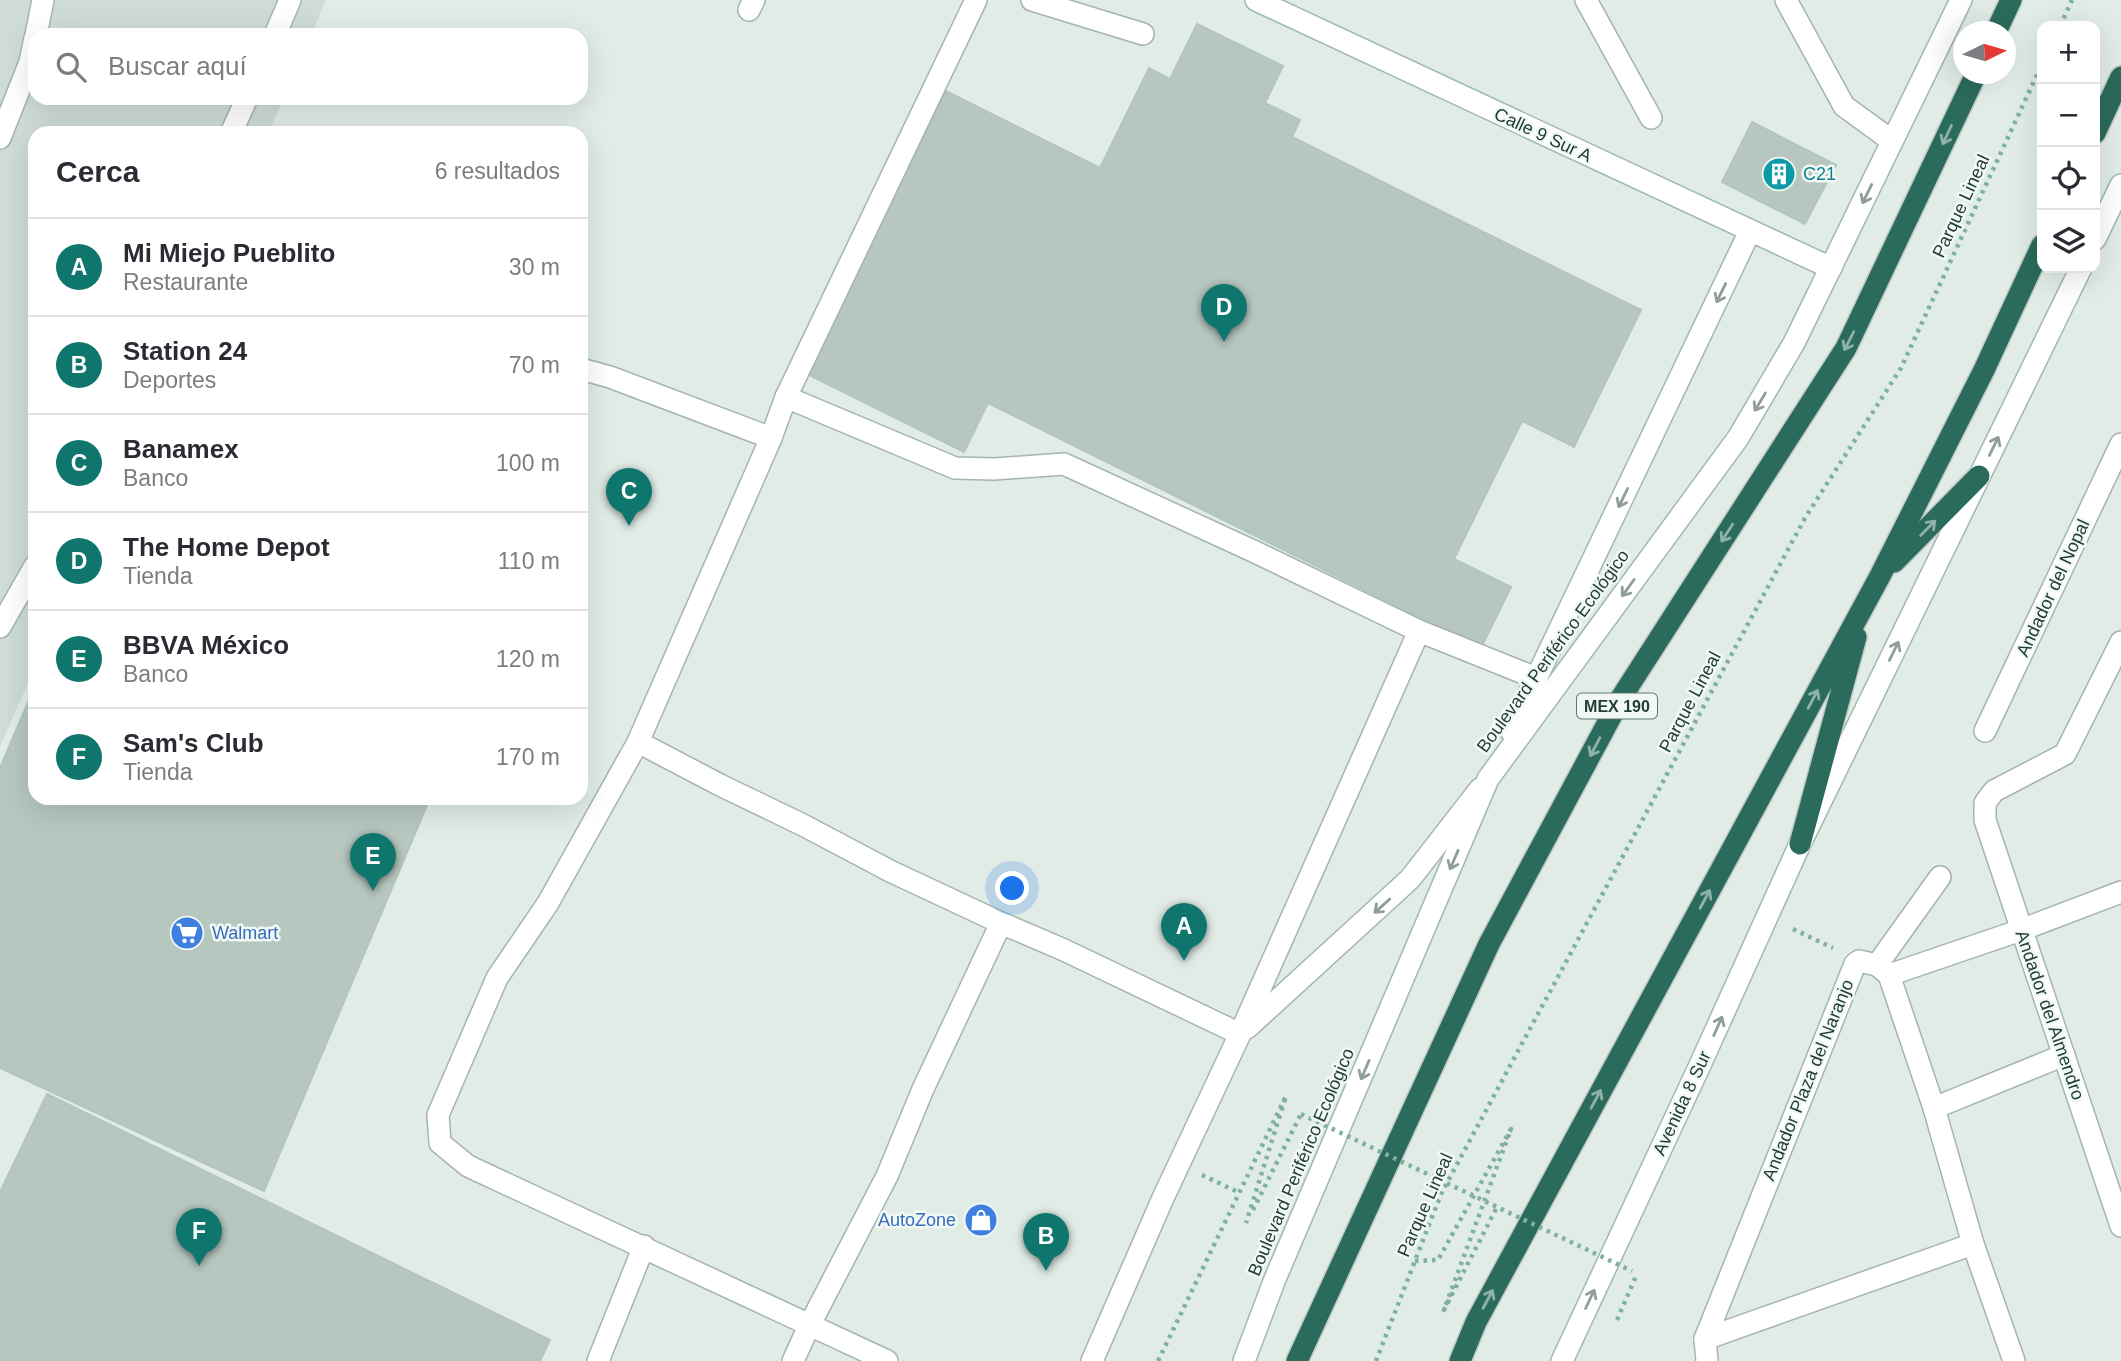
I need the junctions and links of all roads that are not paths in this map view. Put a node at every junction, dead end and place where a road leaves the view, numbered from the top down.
1 (43, 0) edge
2 (290, 0) edge
3 (976, 0) edge
4 (1032, 0) edge
5 (1256, 0) edge
6 (1586, 0) edge
7 (1786, 0) edge
8 (1961, 0) edge
9 (2011, 0) edge
10 (2001, 21) edge
11 (37, 28) edge
12 (278, 28) edge
13 (1143, 34) dead end
14 (28, 67) edge
15 (2121, 77) edge
16 (1971, 84) edge
17 (244, 105) edge
18 (1651, 118) dead end
19 (2100, 122) edge
20 (234, 126) edge
21 (0, 138) edge
22 (1892, 141) junction
23 (2121, 185) edge
24 (2100, 229) edge
25 (1750, 231) junction
26 (2037, 256) edge
27 (1831, 268) junction
28 (2079, 273) edge
29 (588, 371) edge
30 (786, 397) junction
31 (771, 438) junction
32 (2121, 444) edge
33 (1979, 476) junction
34 (1880, 576) junction
35 (28, 578) edge
36 (1866, 601) junction
37 (0, 627) edge
38 (1419, 631) junction
39 (2121, 642) edge
40 (1536, 678) junction
41 (1985, 731) dead end
42 (638, 742) junction
43 (1488, 779) junction
44 (1800, 844) junction
45 (1940, 877) dead end
46 (2121, 892) edge
47 (1001, 923) junction
48 (2021, 930) junction
49 (1875, 967) junction
50 (1240, 1034) junction
51 (2064, 1055) junction
52 (1934, 1108) junction
53 (2114, 1180) edge
54 (2121, 1226) edge
55 (1973, 1244) junction
56 (644, 1246) junction
57 (1276, 1279) junction
58 (809, 1326) junction
59 (1705, 1339) junction
60 (1297, 1359) edge
61 (598, 1361) edge
62 (793, 1361) edge
63 (887, 1361) edge
64 (1092, 1361) edge
65 (1236, 1361) edge
66 (1244, 1361) edge
67 (1460, 1361) edge
68 (1562, 1361) edge
69 (1707, 1361) edge
70 (2014, 1361) edge

1 - 11 street
2 - 12 street
3 - 30 street
4 - 13 street
5 - 25 street, Calle 9 Sur A
6 - 18 street
7 - 22 street
8 - 22 street, Boulevard Periférico Ecológico
9 - 10 highway
14 - 21 street
15 - 19 highway
16 -> 60 highway, MEX 190
17 - 20 street
22 -> 27 street, Boulevard Periférico Ecológico
23 - 24 street
25 - 27 street, Calle 9 Sur A
25 -> 40 street
26 - 34 highway
27 -> 43 street, Boulevard Periférico Ecológico
33 -> 28 street
29 - 31 street
30 - 31 street
30 - 38 street
31 - 42 street
32 - 41 street, Andador del Nopal
34 -> 33 highway
44 -> 33 street
34 - 36 highway
35 - 37 street
36 - 44 highway
67 -> 36 highway
38 - 40 street
38 - 50 street
39 - 48 street, Andador del Almendro
40 - 43 street
42 - 47 street
42 - 56 street
43 -> 50 street
43 -> 57 street, Boulevard Periférico Ecológico
68 -> 44 street, Avenida 8 Sur
45 - 49 street, Andador Plaza del Naranjo
46 - 48 street
47 - 50 street
47 - 58 street
48 - 49 street
48 - 51 street, Andador del Almendro
49 - 52 street
49 - 59 street, Andador Plaza del Naranjo
50 - 64 street
51 - 52 street
51 - 53 street, Andador del Almendro
52 - 55 street
53 - 54 street, Andador del Almendro
55 - 59 street
55 - 70 street
56 - 58 street
56 - 61 street
57 - 65 street
57 - 66 street, Boulevard Periférico Ecológico
58 - 62 street
58 - 63 street
59 - 69 street, Andador Plaza del Naranjo

